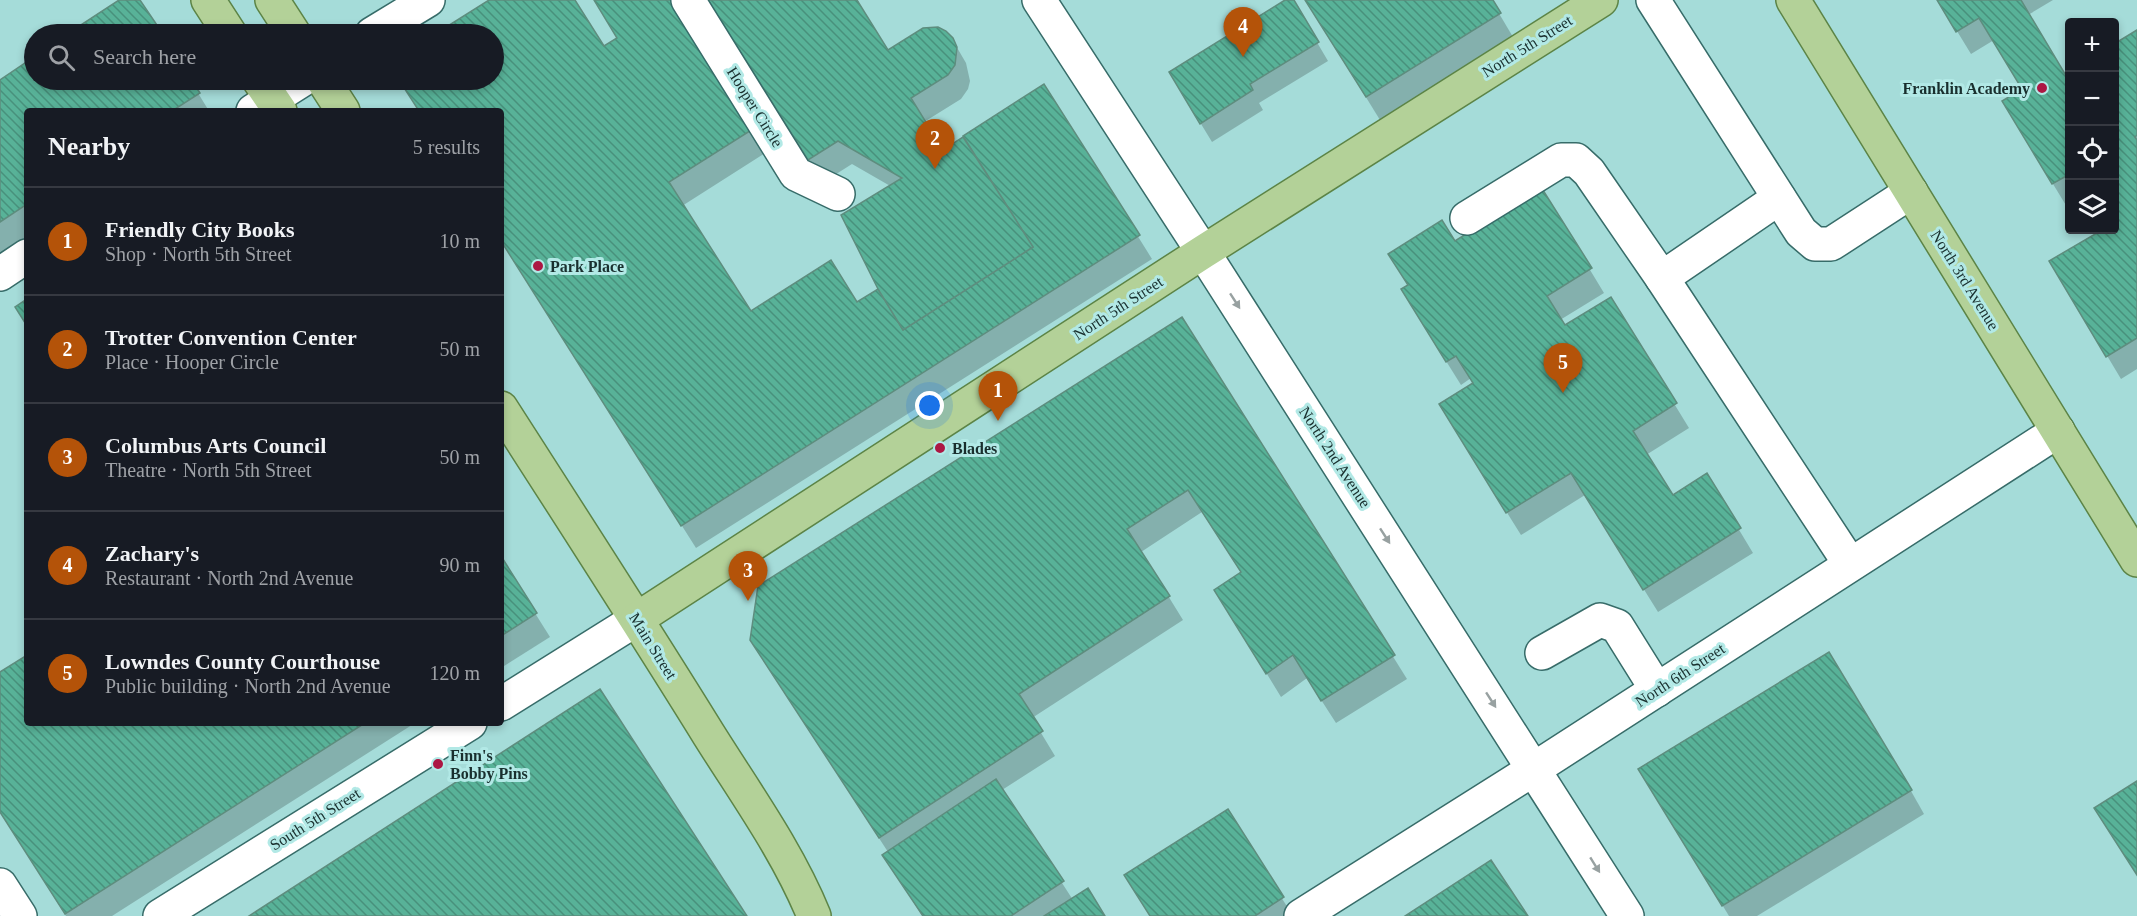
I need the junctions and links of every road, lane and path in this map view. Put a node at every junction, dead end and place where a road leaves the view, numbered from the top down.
1 (208, 0) edge
2 (272, 0) edge
3 (428, 0) edge
4 (688, 0) edge
5 (1039, 0) edge
6 (1601, 0) edge
7 (1653, 0) edge
8 (1793, 0) edge
9 (224, 24) edge
10 (288, 24) edge
11 (388, 24) edge
12 (284, 90) edge
13 (329, 90) edge
14 (266, 100) edge
15 (341, 108) edge
16 (1911, 192) junction
17 (838, 194) dead end
18 (1779, 198) junction
19 (1467, 218) dead end
20 (1203, 252) junction
21 (24, 258) edge
22 (0, 274) edge
23 (1662, 278) junction
24 (504, 413) edge
25 (2058, 431) junction
26 (2137, 560) edge
27 (1851, 564) junction
28 (637, 619) junction
29 (1542, 653) dead end
30 (1656, 690) junction
31 (504, 702) edge
32 (465, 726) edge
33 (1534, 769) junction
34 (0, 885) edge
35 (802, 886) junction
36 (20, 916) edge
37 (160, 916) edge
38 (814, 916) edge
39 (828, 916) edge
40 (1301, 916) edge
41 (1627, 916) edge

1 - 9 main road
2 - 10 main road
3 - 11 street
4 - 17 street, Hooper Circle
5 - 20 street, North 2nd Avenue
6 - 20 main road, North 5th Street
7 - 18 street
8 - 16 main road, North 3rd Avenue
12 - 14 street
13 - 15 main road
16 - 18 street
16 - 25 main road, North 3rd Avenue
18 - 23 street
19 - 23 street
20 - 28 main road, North 5th Street
20 -> 33 street, North 2nd Avenue
21 - 22 street
23 - 27 street
24 - 28 main road, Main Street
25 - 26 main road, North 3rd Avenue
25 - 27 street, North 6th Street
27 - 30 street, North 6th Street
28 - 31 street
28 - 35 main road, Main Street
29 - 30 street
30 - 33 street, North 6th Street
32 - 37 street, South 5th Street
33 - 40 street, North 6th Street
33 -> 41 street, North 2nd Avenue
34 - 36 street
35 - 38 main road, Main Street
35 - 39 main road, Main Street

